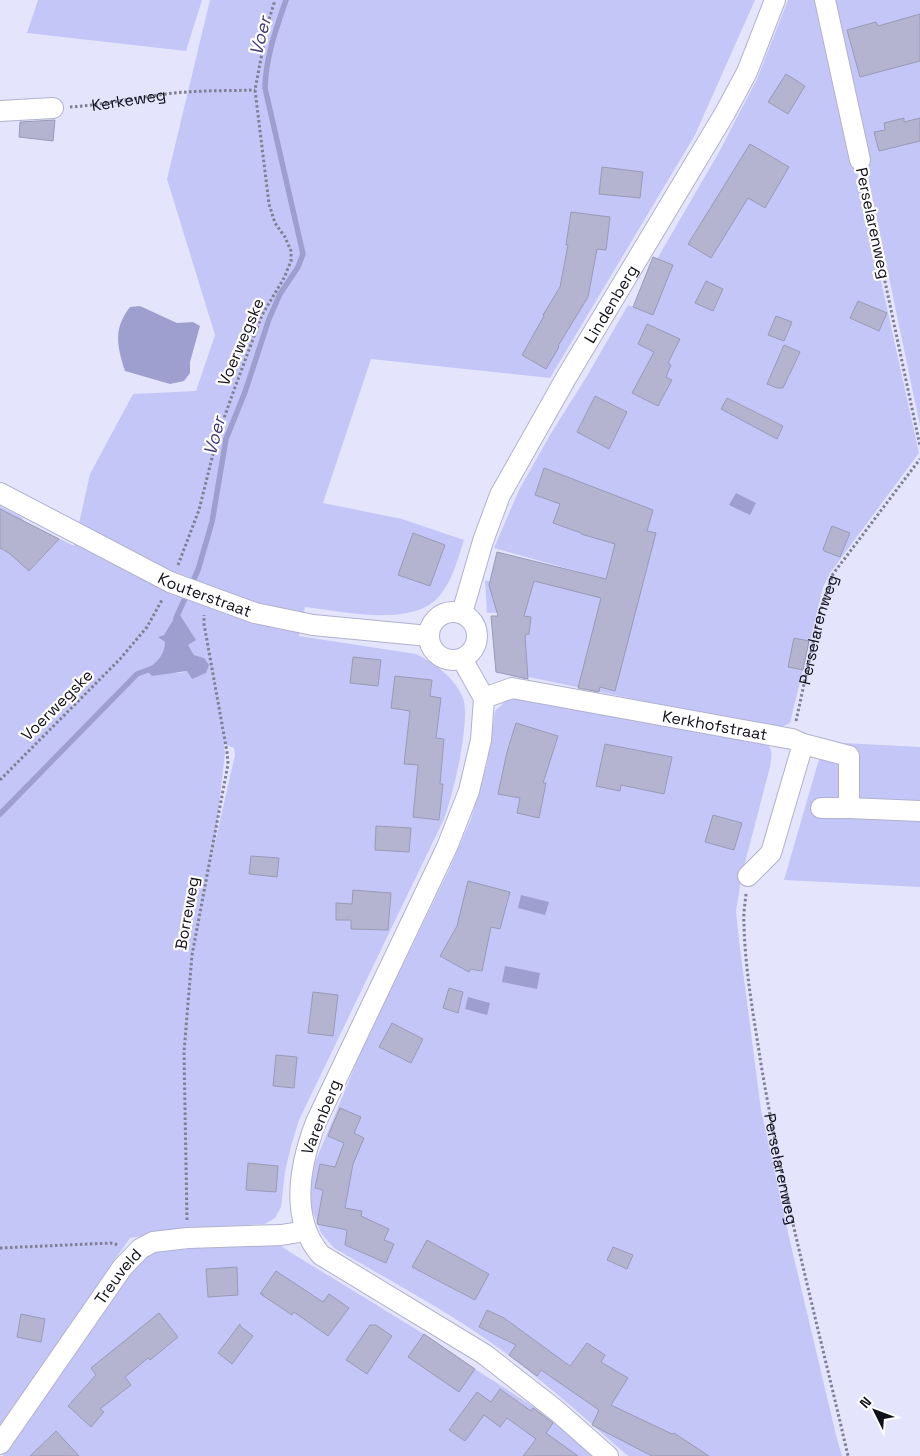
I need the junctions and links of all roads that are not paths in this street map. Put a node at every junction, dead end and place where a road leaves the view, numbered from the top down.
1 (775, 0) edge
2 (825, 0) edge
3 (53, 108) road end
4 (0, 111) edge
5 (860, 160) road end
6 (0, 493) edge
7 (462, 613) junction
8 (429, 636) junction
9 (462, 659) junction
10 (484, 698) junction
11 (797, 742) junction
12 (821, 808) dead end
13 (849, 808) junction
14 (920, 811) edge
15 (748, 876) road end
16 (306, 1231) junction
17 (0, 1444) edge
18 (608, 1456) edge

1 - 7 street, Lindenberg
2 - 5 street, Perselarenweg
3 - 4 street
6 - 8 street, Kouterstraat
7 - 8 street
7 - 9 street
8 - 9 street
9 - 10 street
10 - 11 street, Kerkhofstraat
10 - 16 street, Varenberg
11 - 13 street, Kerkhofstraat
11 - 15 street
12 - 13 street
13 - 14 street
16 - 17 street, Treuveld
16 - 18 street, Varenberg

